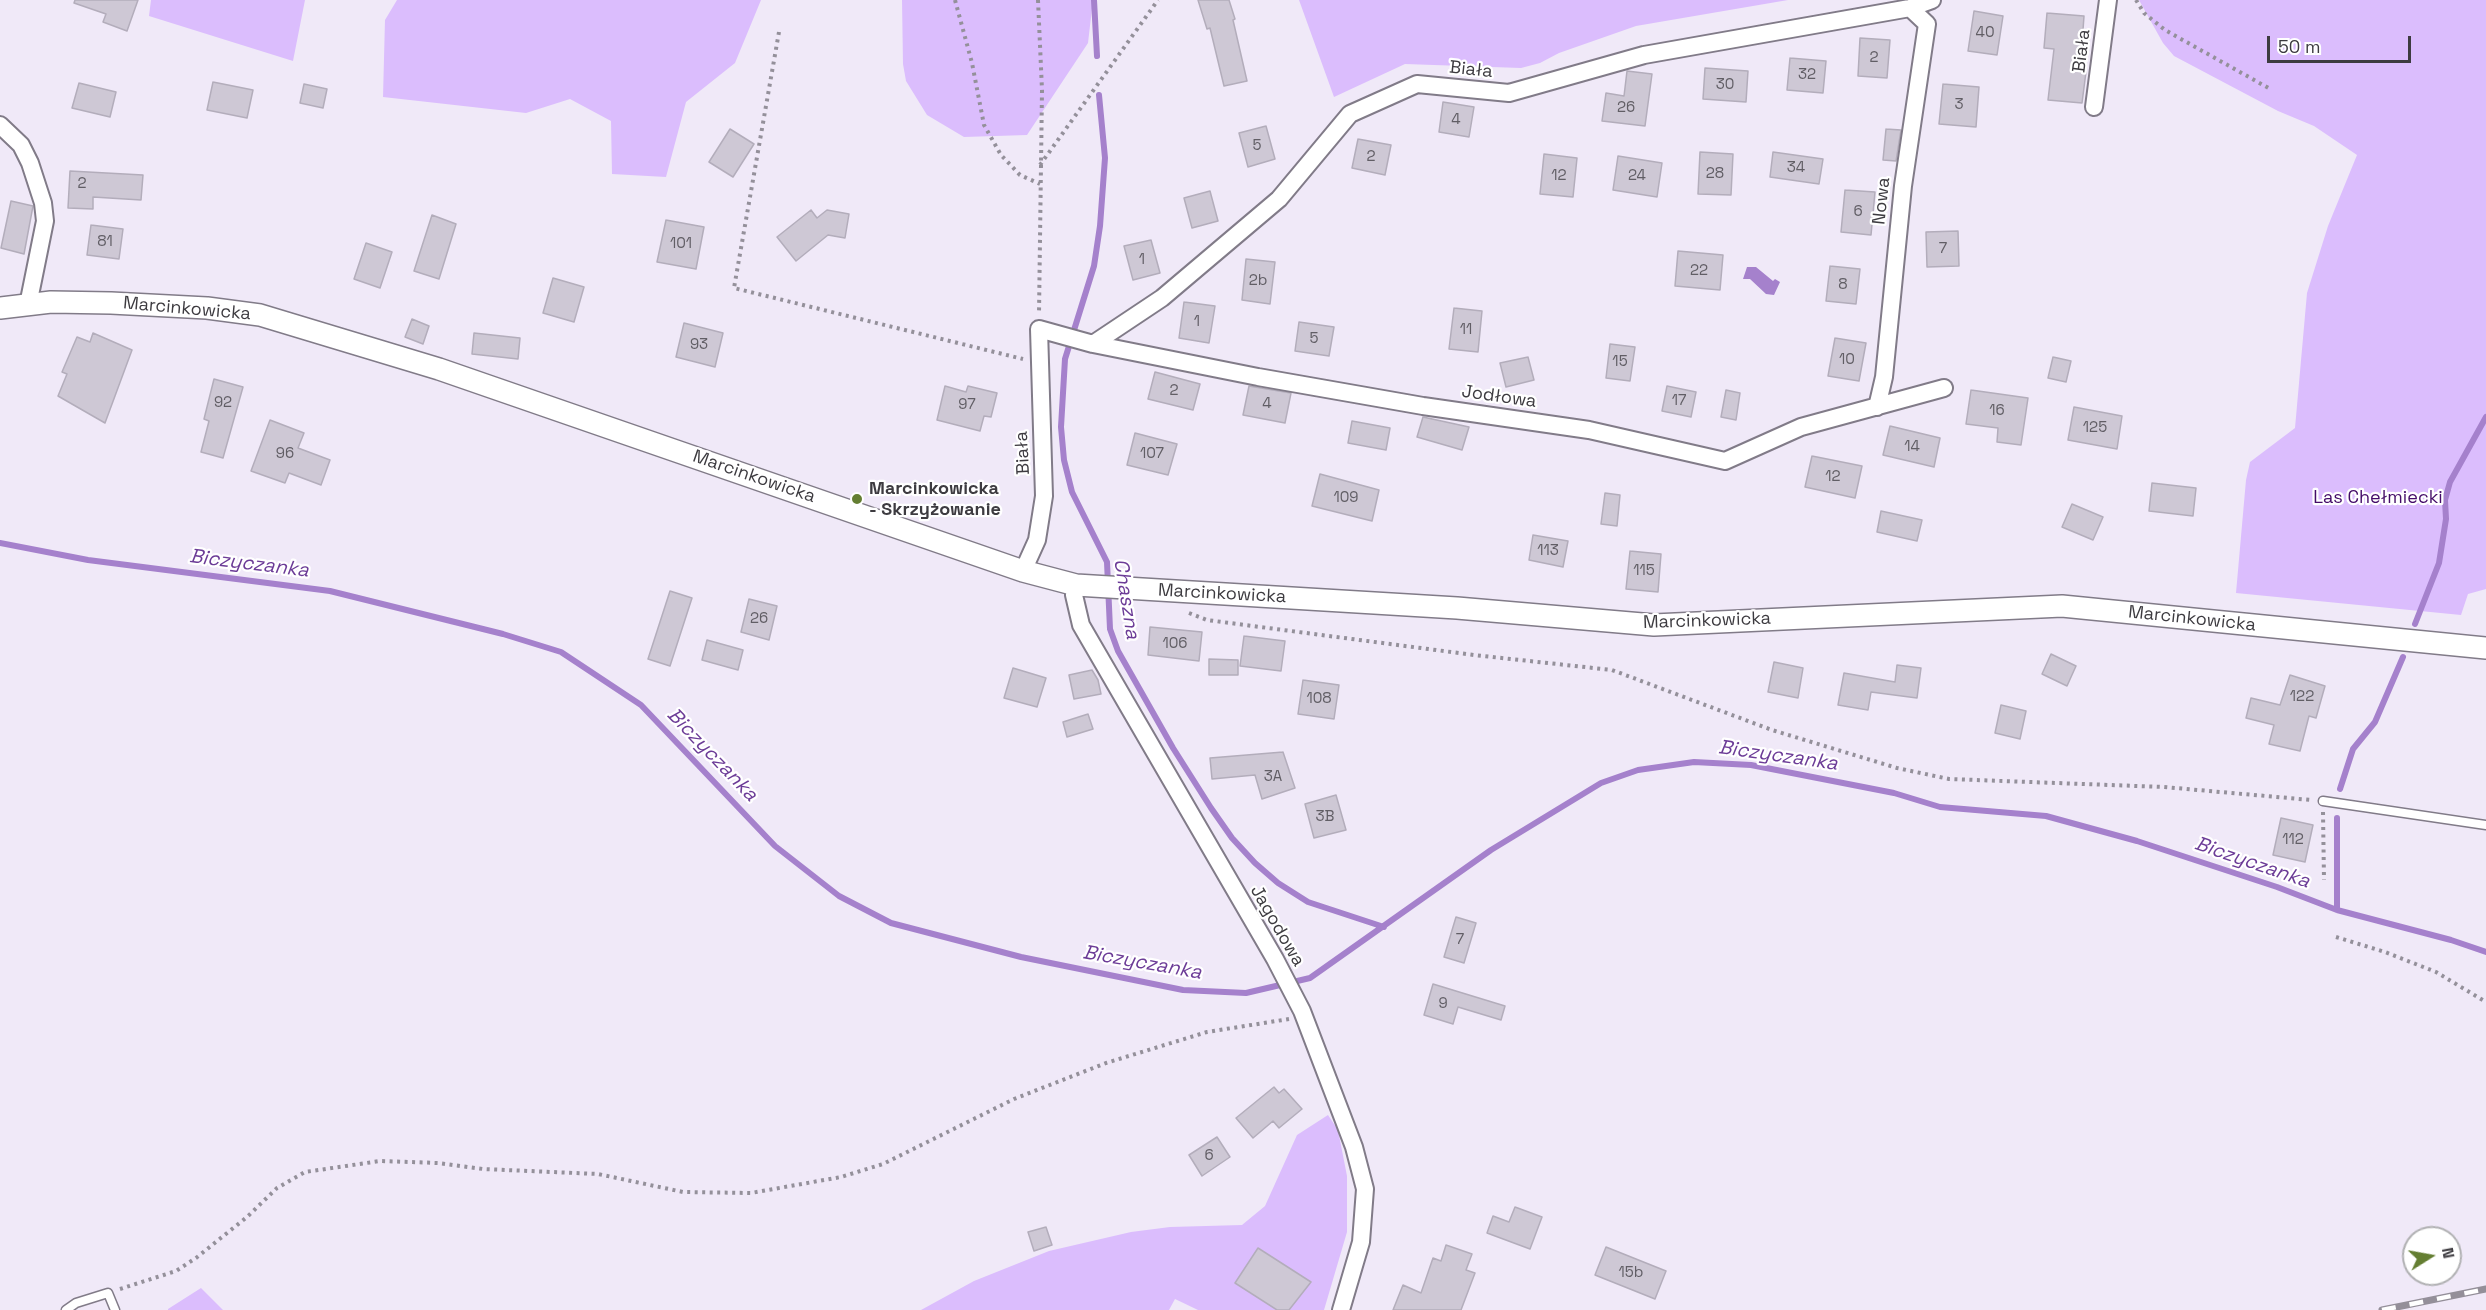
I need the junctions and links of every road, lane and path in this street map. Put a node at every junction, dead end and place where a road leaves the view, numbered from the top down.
1 (956, 0) edge
2 (1036, 0) edge
3 (1158, 0) edge
4 (1932, 0) edge
5 (2108, 0) edge
6 (2136, 0) edge
7 (1910, 8) junction
8 (779, 32) dead end
9 (2272, 90) dead end
10 (2094, 107) dead end
11 (0, 126) edge
12 (1040, 166) junction
13 (1040, 184) junction
14 (28, 305) junction
15 (0, 308) edge
16 (1039, 330) junction
17 (1085, 342) junction
18 (1039, 363) junction
19 (1944, 388) dead end
20 (1877, 406) junction
21 (1023, 571) junction
22 (1086, 586) junction
23 (1185, 611) dead end
24 (2486, 648) edge
25 (2323, 801) junction
26 (2486, 825) edge
27 (2324, 880) dead end
28 (2336, 937) dead end
29 (2486, 1002) edge
30 (1303, 1014) junction
31 (108, 1293) junction
32 (66, 1310) edge
33 (115, 1310) edge
34 (1341, 1310) edge

1 - 13 path
2 - 12 path
3 - 12 path
4 - 7 street, Biała
5 - 10 street, Biała
6 - 9 path
7 - 17 street, Biała
7 - 20 street, Nowa
8 - 18 path
11 - 14 street
12 - 13 path
13 - 16 path
14 - 15 street, Marcinkowicka
14 - 21 street, Marcinkowicka
16 - 17 street, Jodłowa
16 - 18 street, Biała
17 - 20 street, Jodłowa
18 - 21 street, Biała
19 - 20 street, Jodłowa
21 - 22 street, Marcinkowicka
22 - 24 street, Marcinkowicka
22 - 30 street, Jagodowa
23 - 25 path
25 - 26 lane
25 - 27 path
28 - 29 path
30 - 31 path
30 - 34 street, Jagodowa
31 - 32 lane
31 - 33 lane

